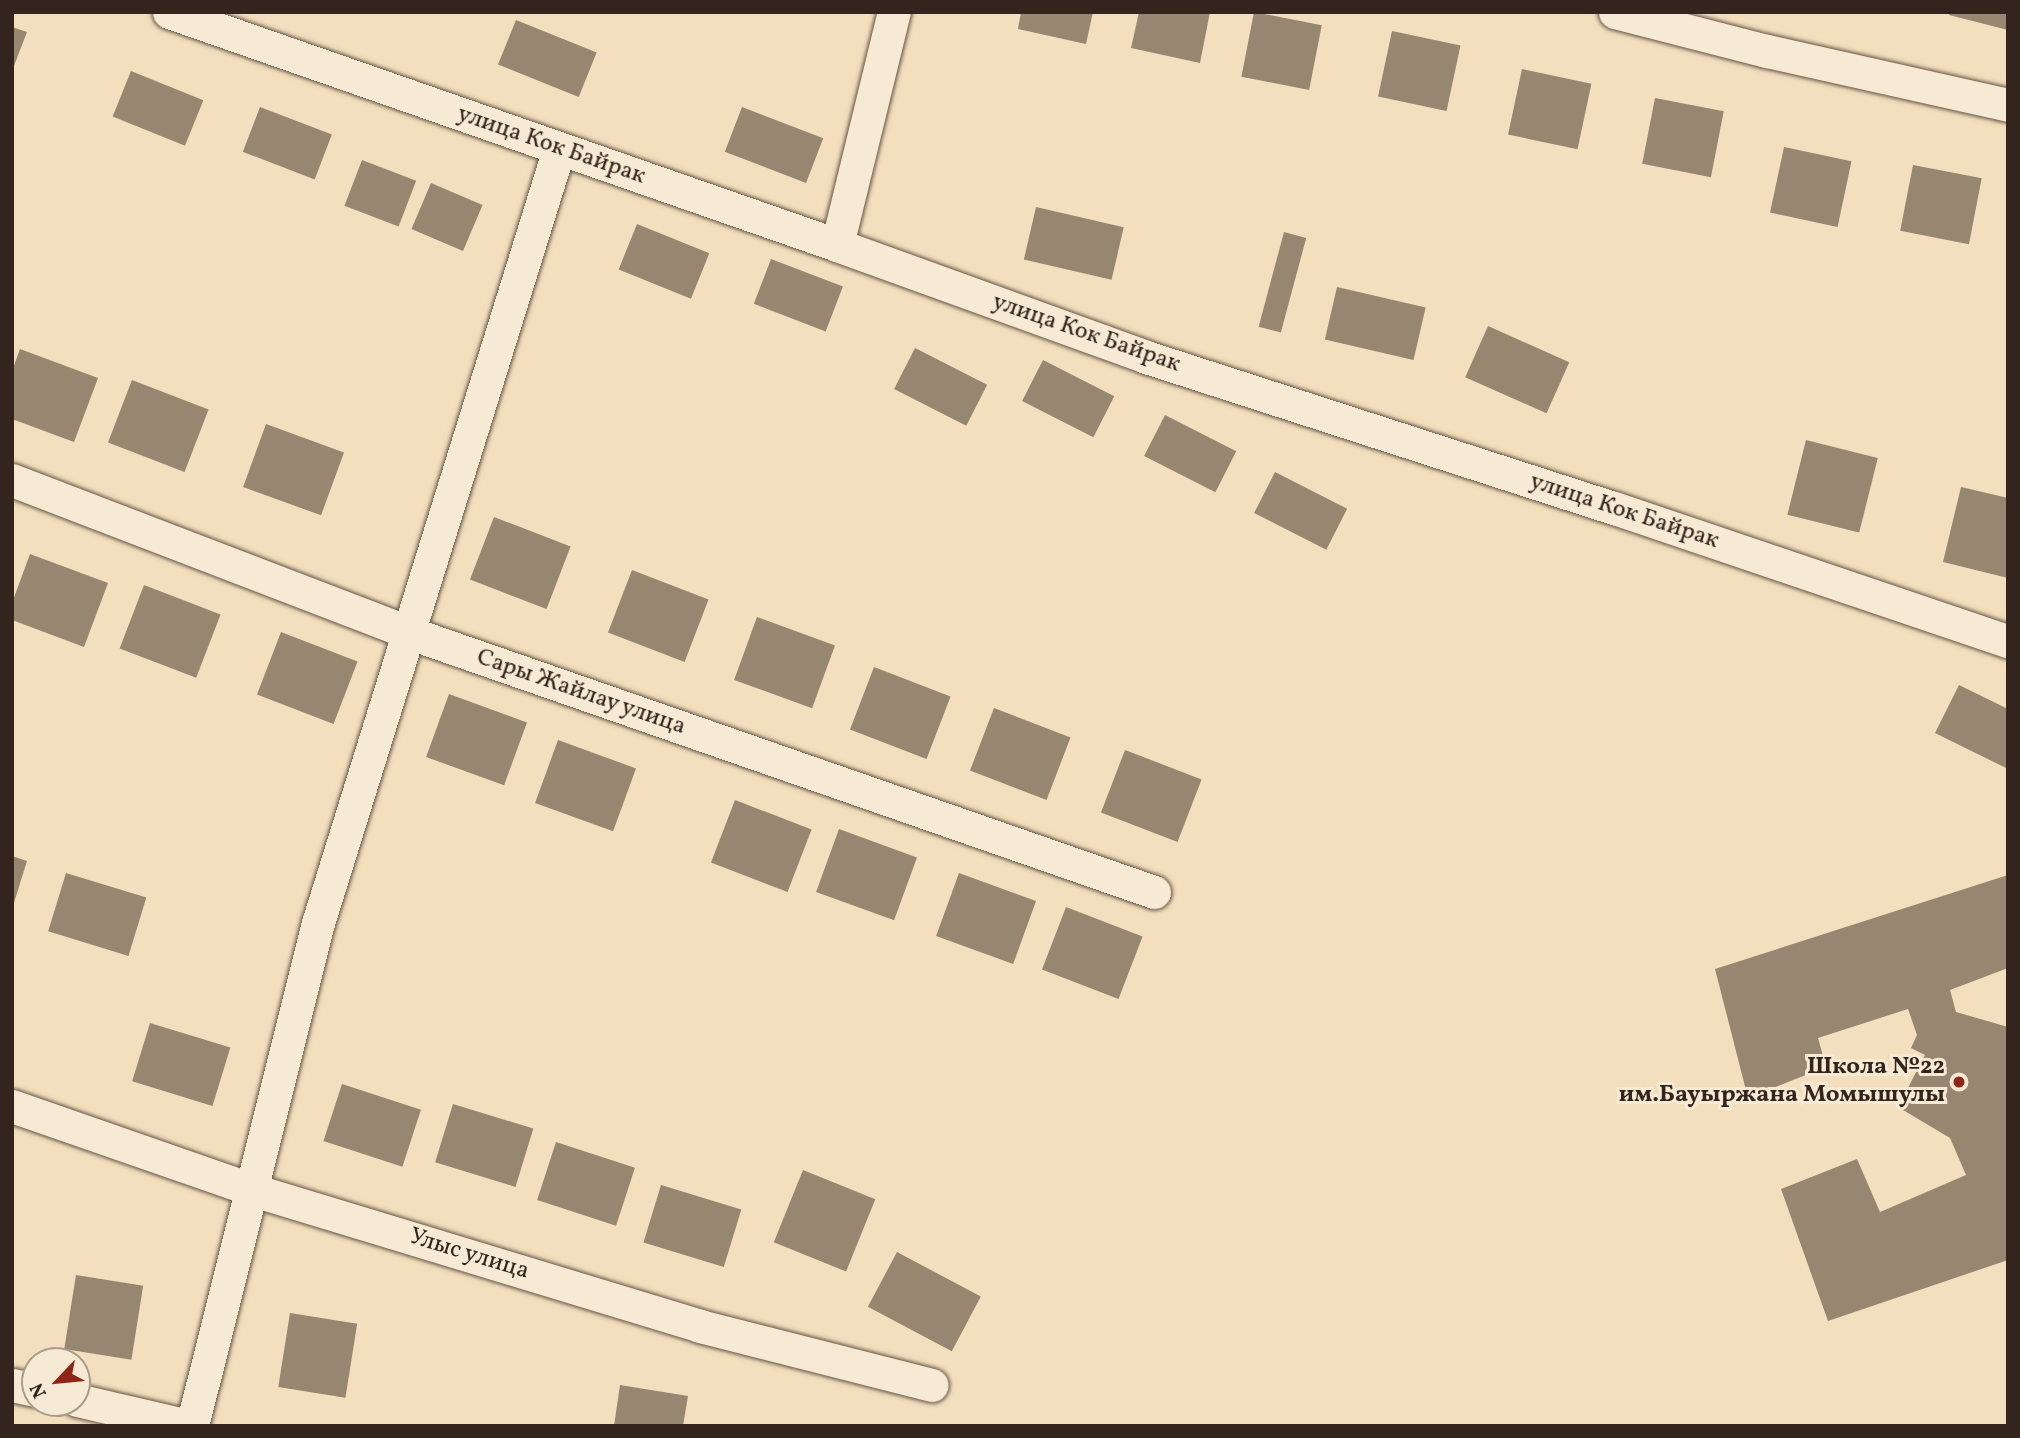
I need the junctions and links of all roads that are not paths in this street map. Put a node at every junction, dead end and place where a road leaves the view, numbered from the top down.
1 (169, 12) edge
2 (894, 12) edge
3 (1615, 12) edge
4 (2008, 105) edge
5 (559, 149) junction
6 (837, 244) junction
7 (12, 480) edge
8 (408, 632) junction
9 (2008, 641) edge
10 (1154, 892) dead end
11 (12, 1106) edge
12 (253, 1190) junction
13 (932, 1385) dead end
14 (91, 1403) edge
15 (191, 1426) edge

1 - 5 street, улица Кок Байрак
2 - 6 street
3 - 4 street
5 - 6 street, улица Кок Байрак
5 - 8 street
6 - 9 street, улица Кок Байрак
7 - 8 street, Сары Жайлау улица
8 - 10 street, Сары Жайлау улица
8 - 12 street
11 - 12 street, Улыс улица
12 - 13 street, Улыс улица
12 - 15 street
14 - 15 street

